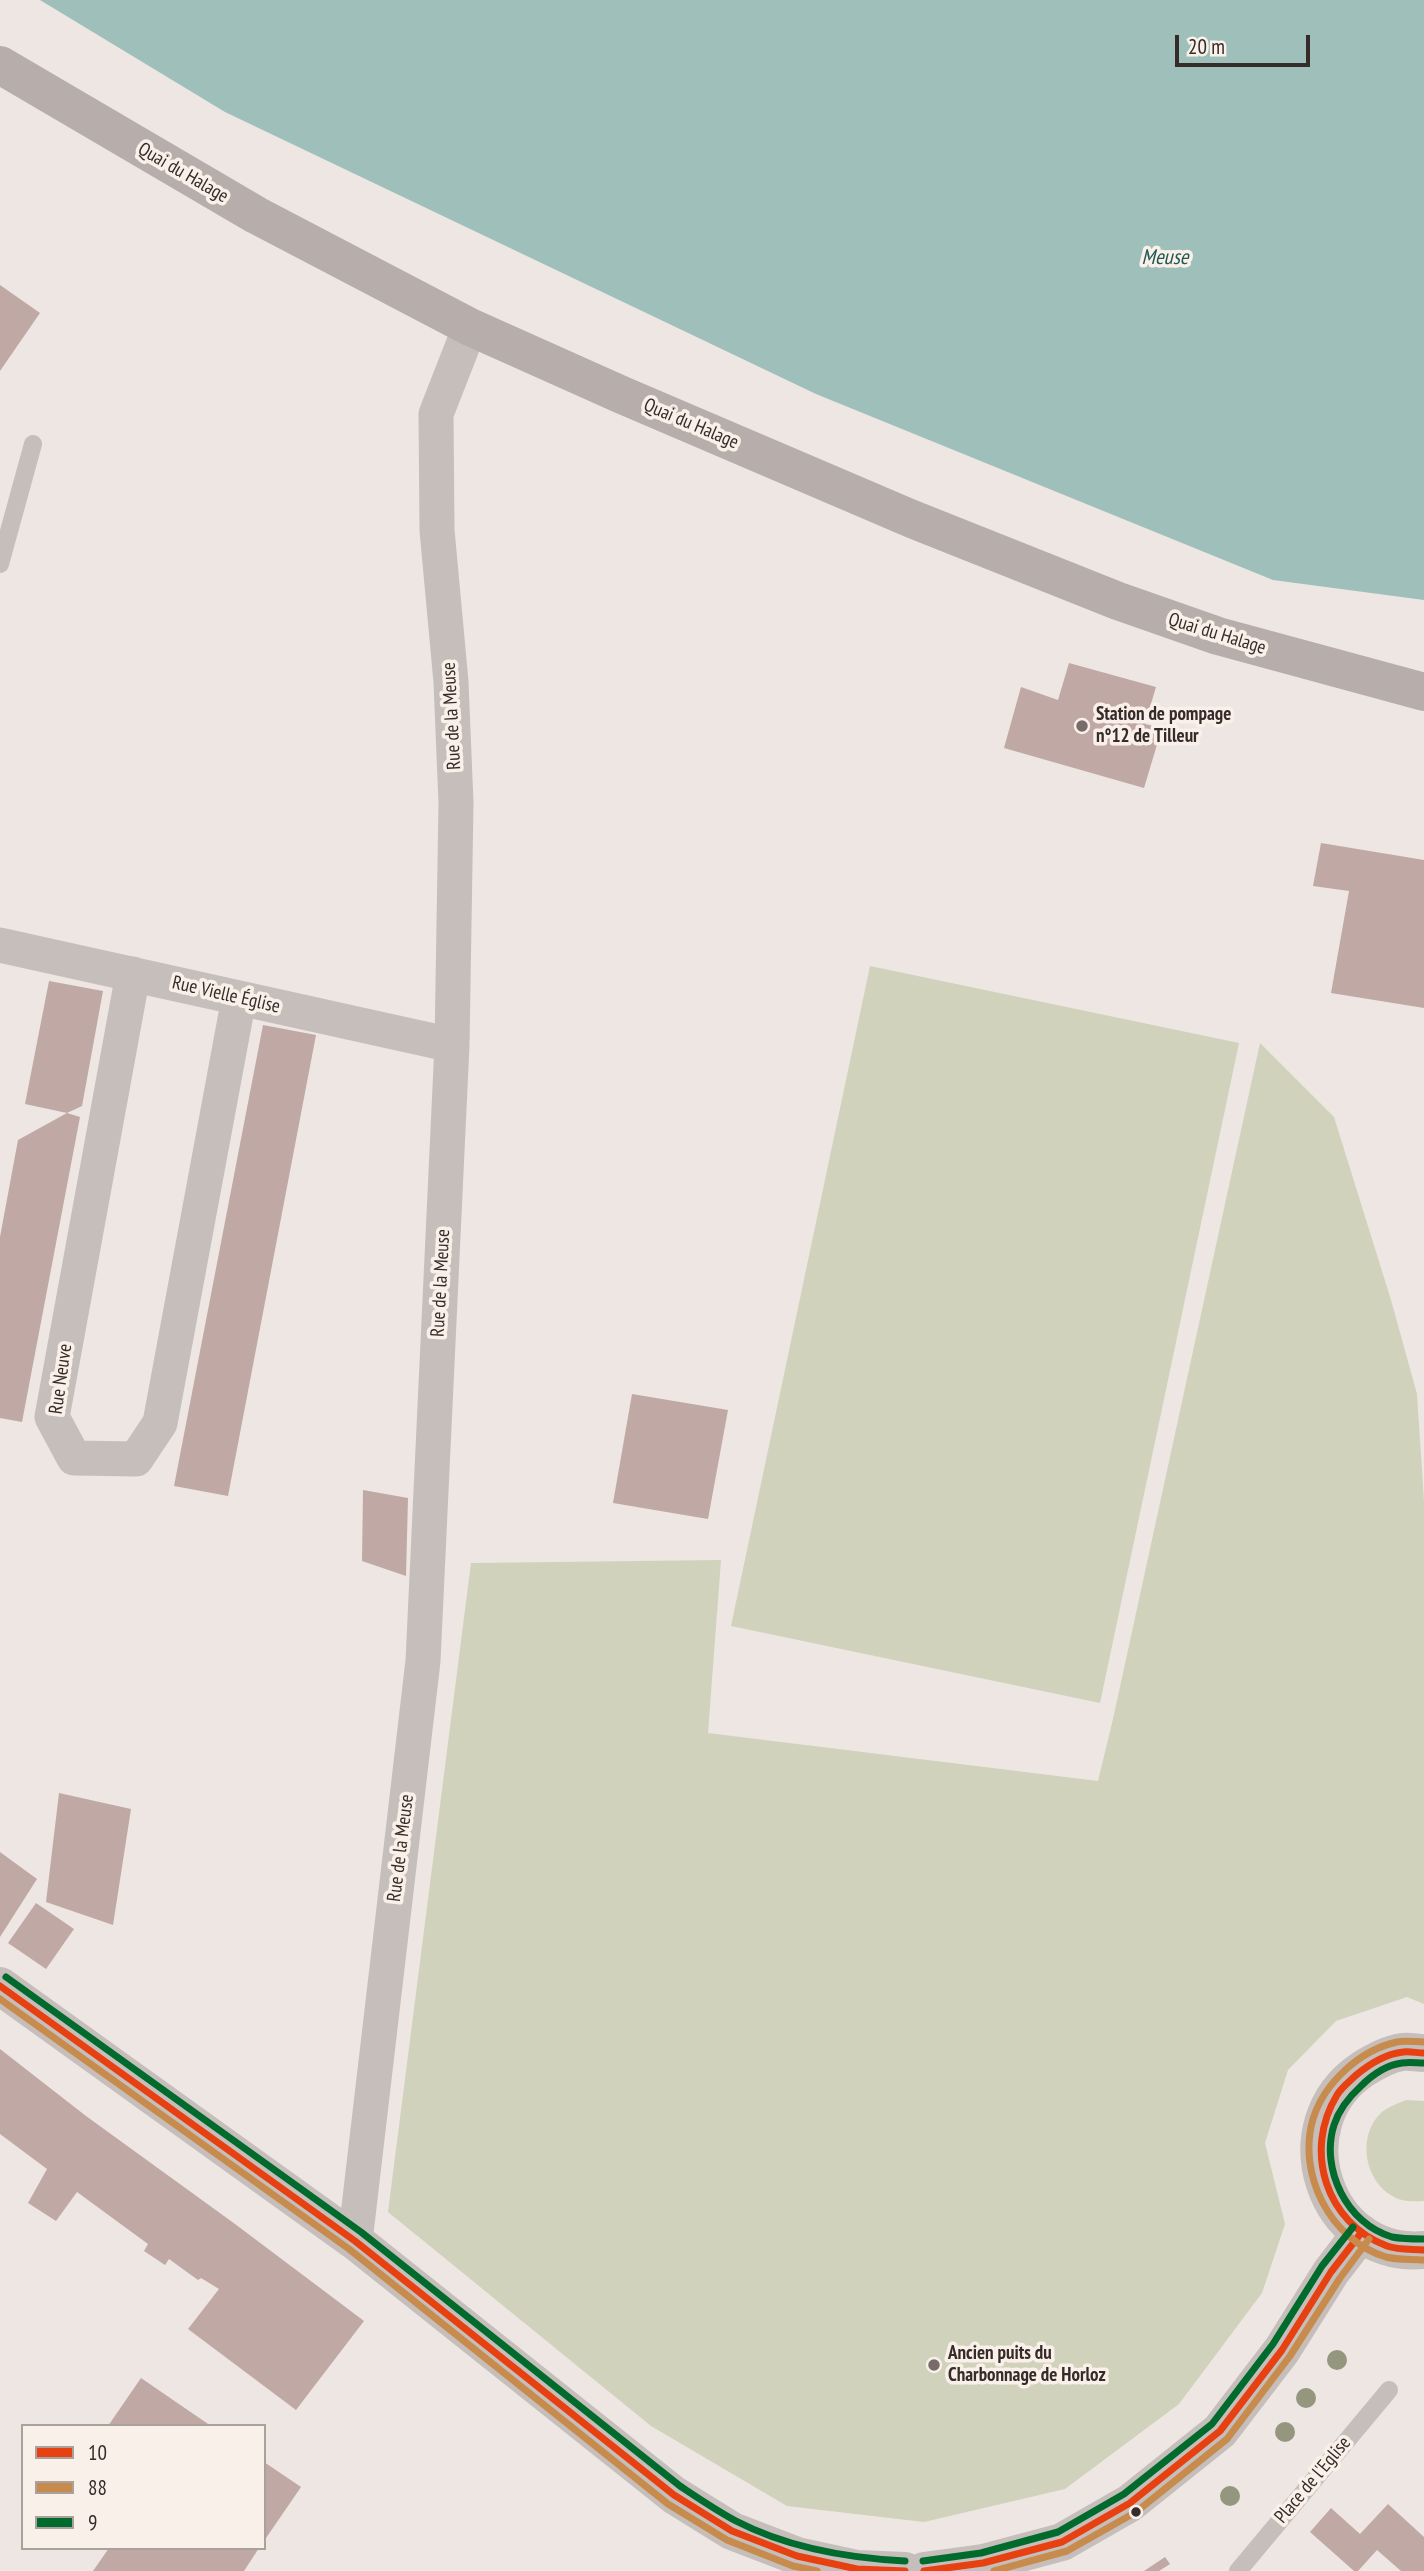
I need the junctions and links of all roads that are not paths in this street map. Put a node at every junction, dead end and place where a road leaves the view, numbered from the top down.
1 (0, 65) edge
2 (470, 327) junction
3 (33, 444) dead end
4 (0, 564) edge
5 (1423, 691) edge
6 (0, 945) edge
7 (133, 974) junction
8 (239, 998) junction
9 (453, 1045) junction
10 (0, 1986) edge
11 (1424, 2053) edge
12 (1361, 2233) junction
13 (355, 2241) junction
14 (1424, 2250) edge
15 (1389, 2390) dead end
16 (905, 2571) edge
17 (923, 2571) edge
18 (1238, 2571) edge

1 - 2 main road, Quai du Halage
2 - 5 main road, Quai du Halage
2 - 9 street, Rue de la Meuse
3 - 4 lane
6 - 7 street, Rue Vielle Église
7 - 8 street, Rue Vielle Église
7 - 8 street, Rue Neuve
8 - 9 street, Rue Vielle Église
9 - 13 street, Rue de la Meuse
10 - 13 street
11 - 12 street
12 - 14 street
12 - 17 street
13 - 16 street
15 - 18 lane, Place de l'Eglise

